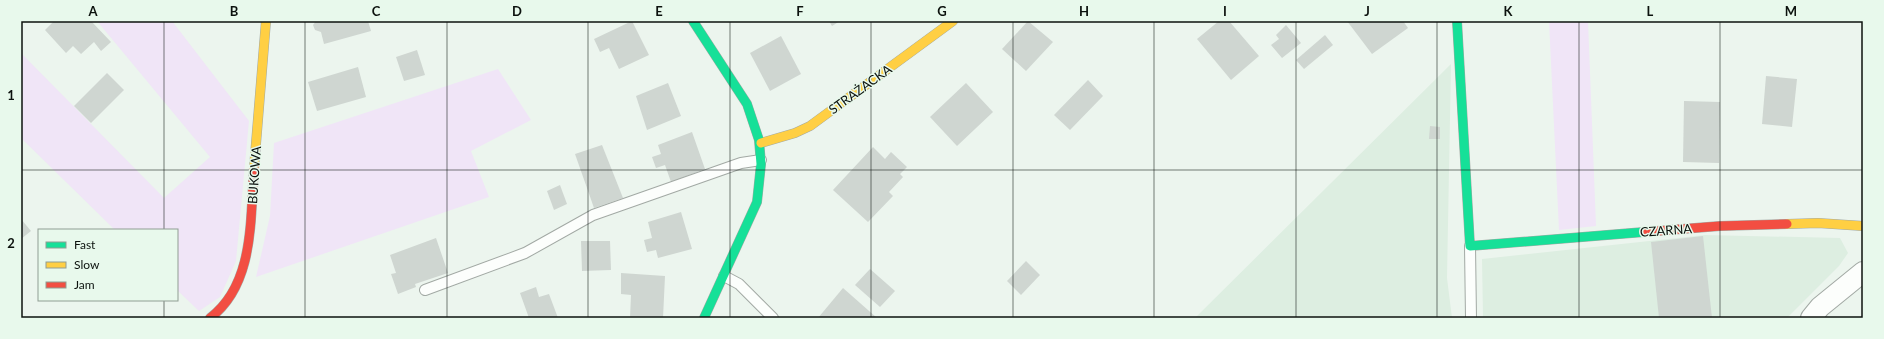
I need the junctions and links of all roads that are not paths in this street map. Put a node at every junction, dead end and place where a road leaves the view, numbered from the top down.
1 (266, 21) edge
2 (693, 21) edge
3 (952, 21) edge
4 (1457, 21) edge
5 (761, 143) junction
6 (761, 160) junction
7 (1863, 226) edge
8 (1470, 246) junction
9 (1863, 272) edge
10 (724, 276) junction
11 (425, 290) dead end
12 (210, 318) edge
13 (704, 318) edge
14 (773, 318) edge
15 (1471, 318) edge
16 (1811, 318) edge

1 - 12 street, BUKOWA
2 - 5 street
3 - 5 street, STRAŻACKA
4 - 8 street
5 - 6 street
6 - 10 street
6 - 11 lane
7 - 8 street, CZARNA
8 - 15 lane
9 - 16 street
10 - 13 street
10 - 14 lane

